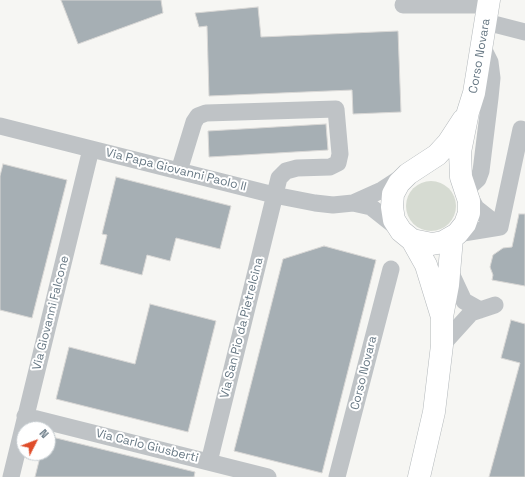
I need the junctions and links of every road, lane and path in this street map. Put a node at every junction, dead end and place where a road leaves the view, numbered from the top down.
1 (403, 5) dead end
2 (488, 9) edge
3 (525, 32) edge
4 (482, 48) junction
5 (468, 112) junction
6 (0, 126) edge
7 (521, 129) dead end
8 (91, 149) junction
9 (179, 171) junction
10 (413, 171) junction
11 (466, 190) junction
12 (274, 195) junction
13 (353, 203) junction
14 (500, 227) junction
15 (406, 235) junction
16 (455, 236) junction
17 (390, 269) dead end
18 (450, 271) junction
19 (442, 317) junction
20 (442, 345) junction
21 (25, 416) junction
22 (209, 462) junction
23 (11, 477) edge
24 (268, 477) edge
25 (337, 477) edge
26 (419, 477) edge

1 - 2 street
2 - 3 street
2 - 4 main road, Corso Novara
4 - 5 main road, Corso Novara
4 - 11 street
5 - 10 main road, Corso Novara
5 - 11 main road, Corso Novara
6 - 8 street, Via Papa Giovanni Paolo II
7 - 14 street
8 - 9 street, Via Papa Giovanni Paolo II
8 - 21 street, Via Giovanni Falcone
9 - 12 street, Via Papa Giovanni Paolo II
9 - 12 street, Via San Pio da Pietrelcina
10 - 11 main road
10 - 13 street, Via Papa Giovanni Paolo II
10 - 15 main road, Corso Novara
11 - 14 street
11 - 16 main road, Corso Novara
12 - 13 street, Via Papa Giovanni Paolo II
12 - 22 street, Via San Pio da Pietrelcina
13 - 15 street, Via Papa Giovanni Paolo II
14 - 16 street
15 - 16 main road
15 - 19 main road, Corso Novara
16 - 18 main road, Corso Novara
17 - 25 street, Corso Novara
18 - 19 main road, Corso Novara
18 - 20 street
19 - 20 main road, Corso Novara
20 - 26 main road, Corso Novara
21 - 22 street, Via Carlo Giusberti
21 - 23 street, Via Giovanni Falcone
22 - 24 street, Via Carlo Giusberti

